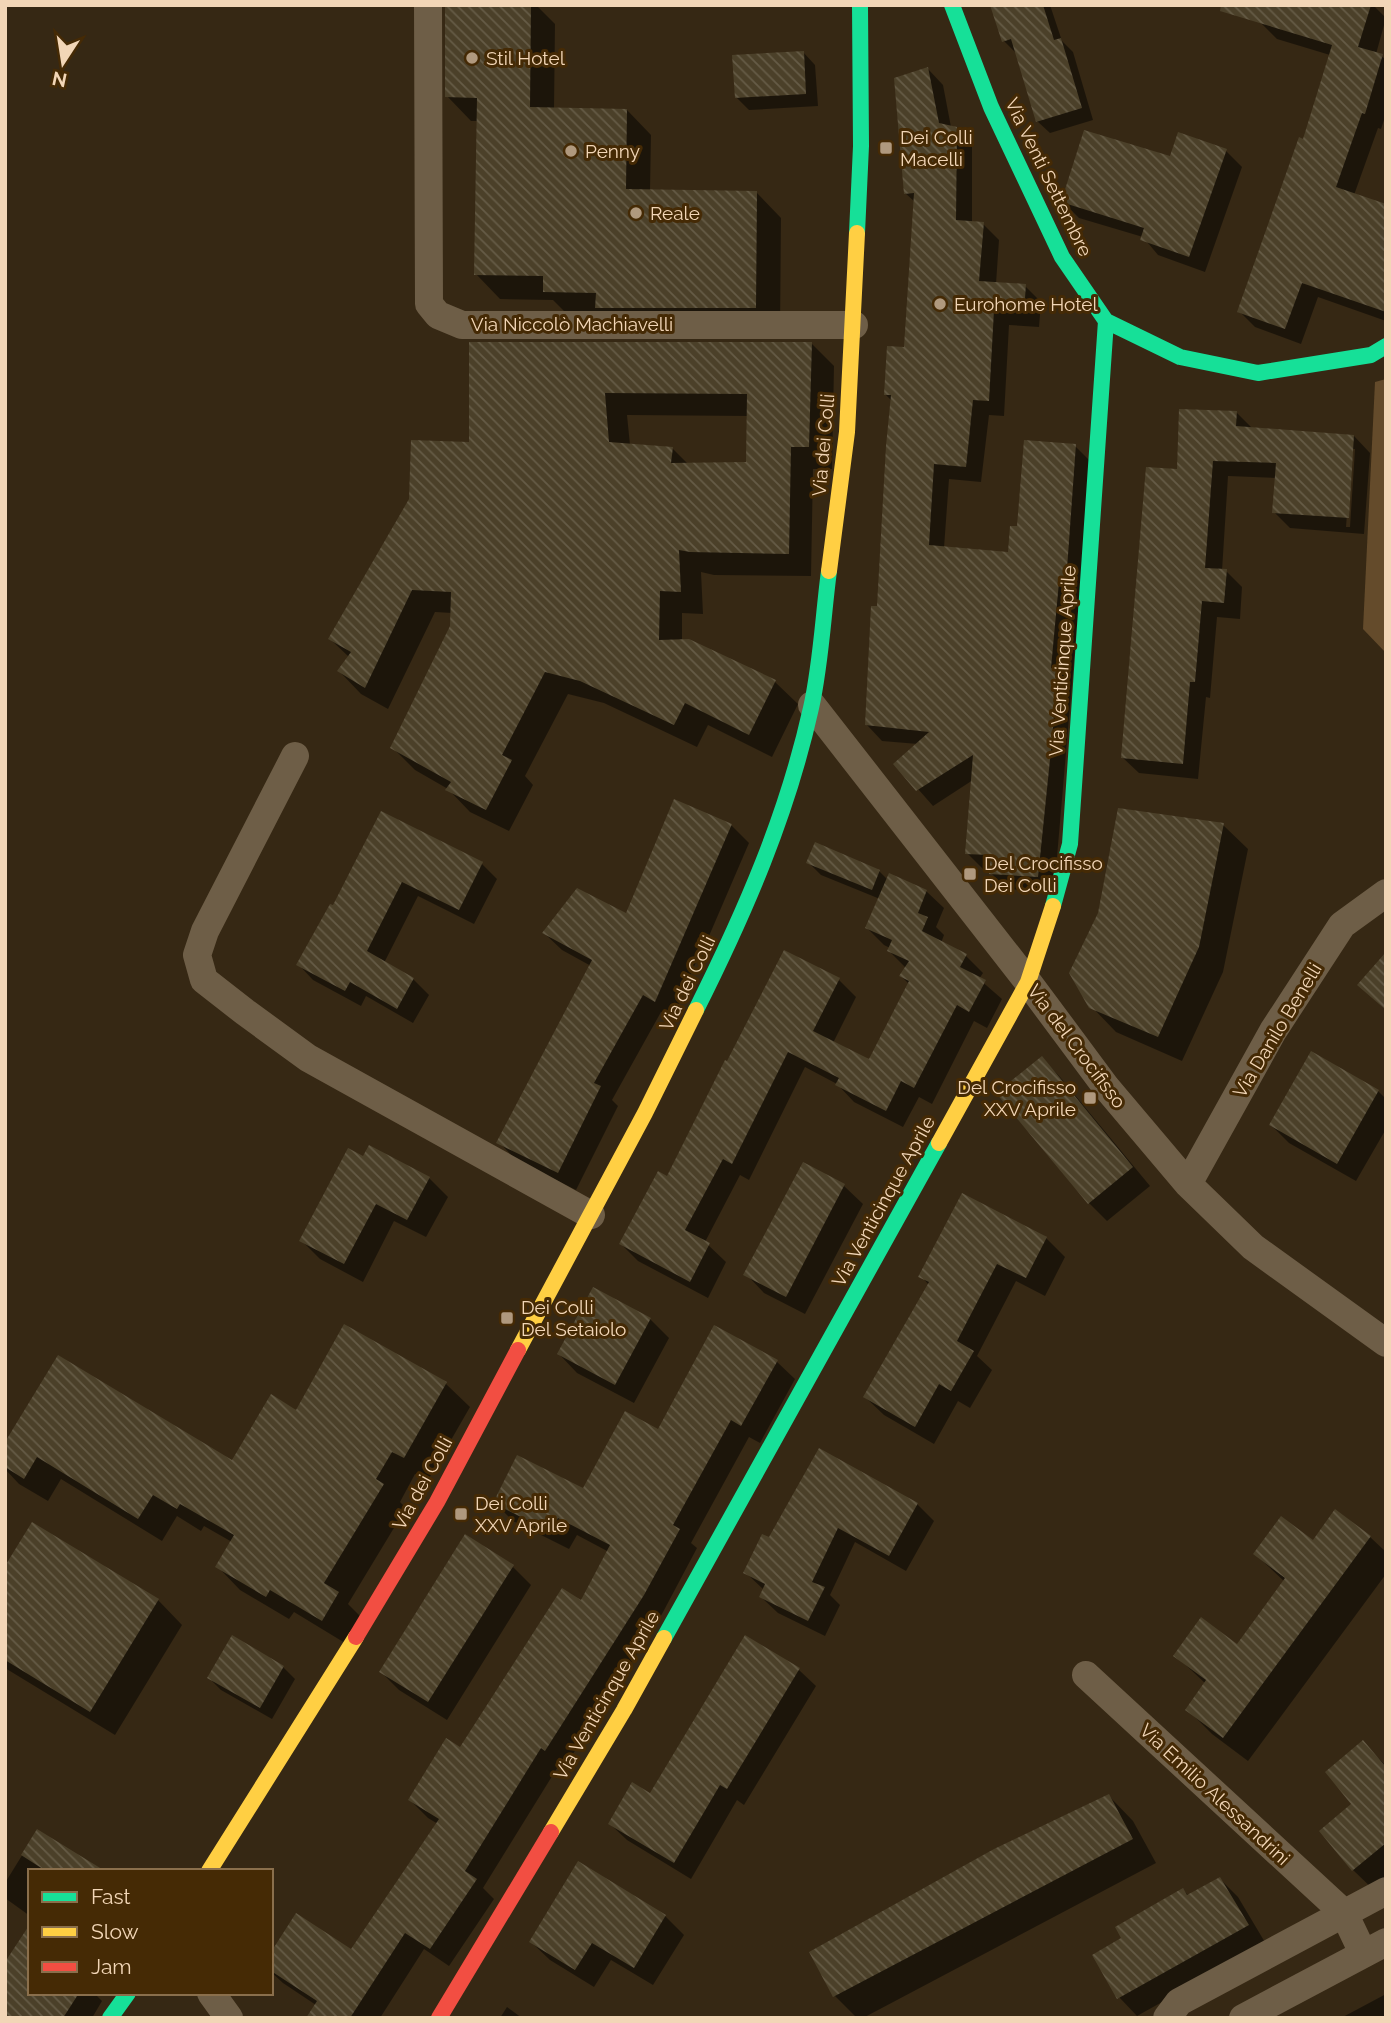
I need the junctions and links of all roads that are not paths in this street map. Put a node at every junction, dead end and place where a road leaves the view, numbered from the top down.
1 (428, 5) edge
2 (952, 5) edge
3 (860, 6) edge
4 (1106, 321) junction
5 (854, 325) junction
6 (1386, 346) edge
7 (812, 705) junction
8 (295, 755) dead end
9 (1386, 893) edge
10 (1028, 982) junction
11 (1188, 1184) junction
12 (591, 1215) junction
13 (1386, 1343) edge
14 (1086, 1675) dead end
15 (210, 1869) edge
16 (1386, 1891) edge
17 (1344, 1913) junction
18 (1375, 1948) edge
19 (127, 1995) edge
20 (212, 1995) edge
21 (110, 2018) edge
22 (229, 2018) edge
23 (439, 2018) edge
24 (1167, 2018) edge
25 (1243, 2018) edge

1 - 5 street, Via Niccolò Machiavelli
2 - 4 street, Via Venti Settembre
3 - 5 street, Via dei Colli
4 - 6 street, Via Venti Settembre
4 - 10 street, Via Venticinque Aprile
5 - 7 street, Via dei Colli
7 - 10 street, Via del Crocifisso
7 - 12 street, Via dei Colli
8 - 12 street
9 - 11 street, Via Danilo Benelli
10 - 11 street, Via del Crocifisso
10 - 23 street, Via Venticinque Aprile
11 - 13 street, Via del Crocifisso
12 - 15 street, Via dei Colli
14 - 17 street, Via Emilio Alessandrini
16 - 17 street
17 - 18 street, Via Emilio Alessandrini
17 - 24 street
18 - 25 street, Via Emilio Alessandrini
19 - 21 street
20 - 22 street

